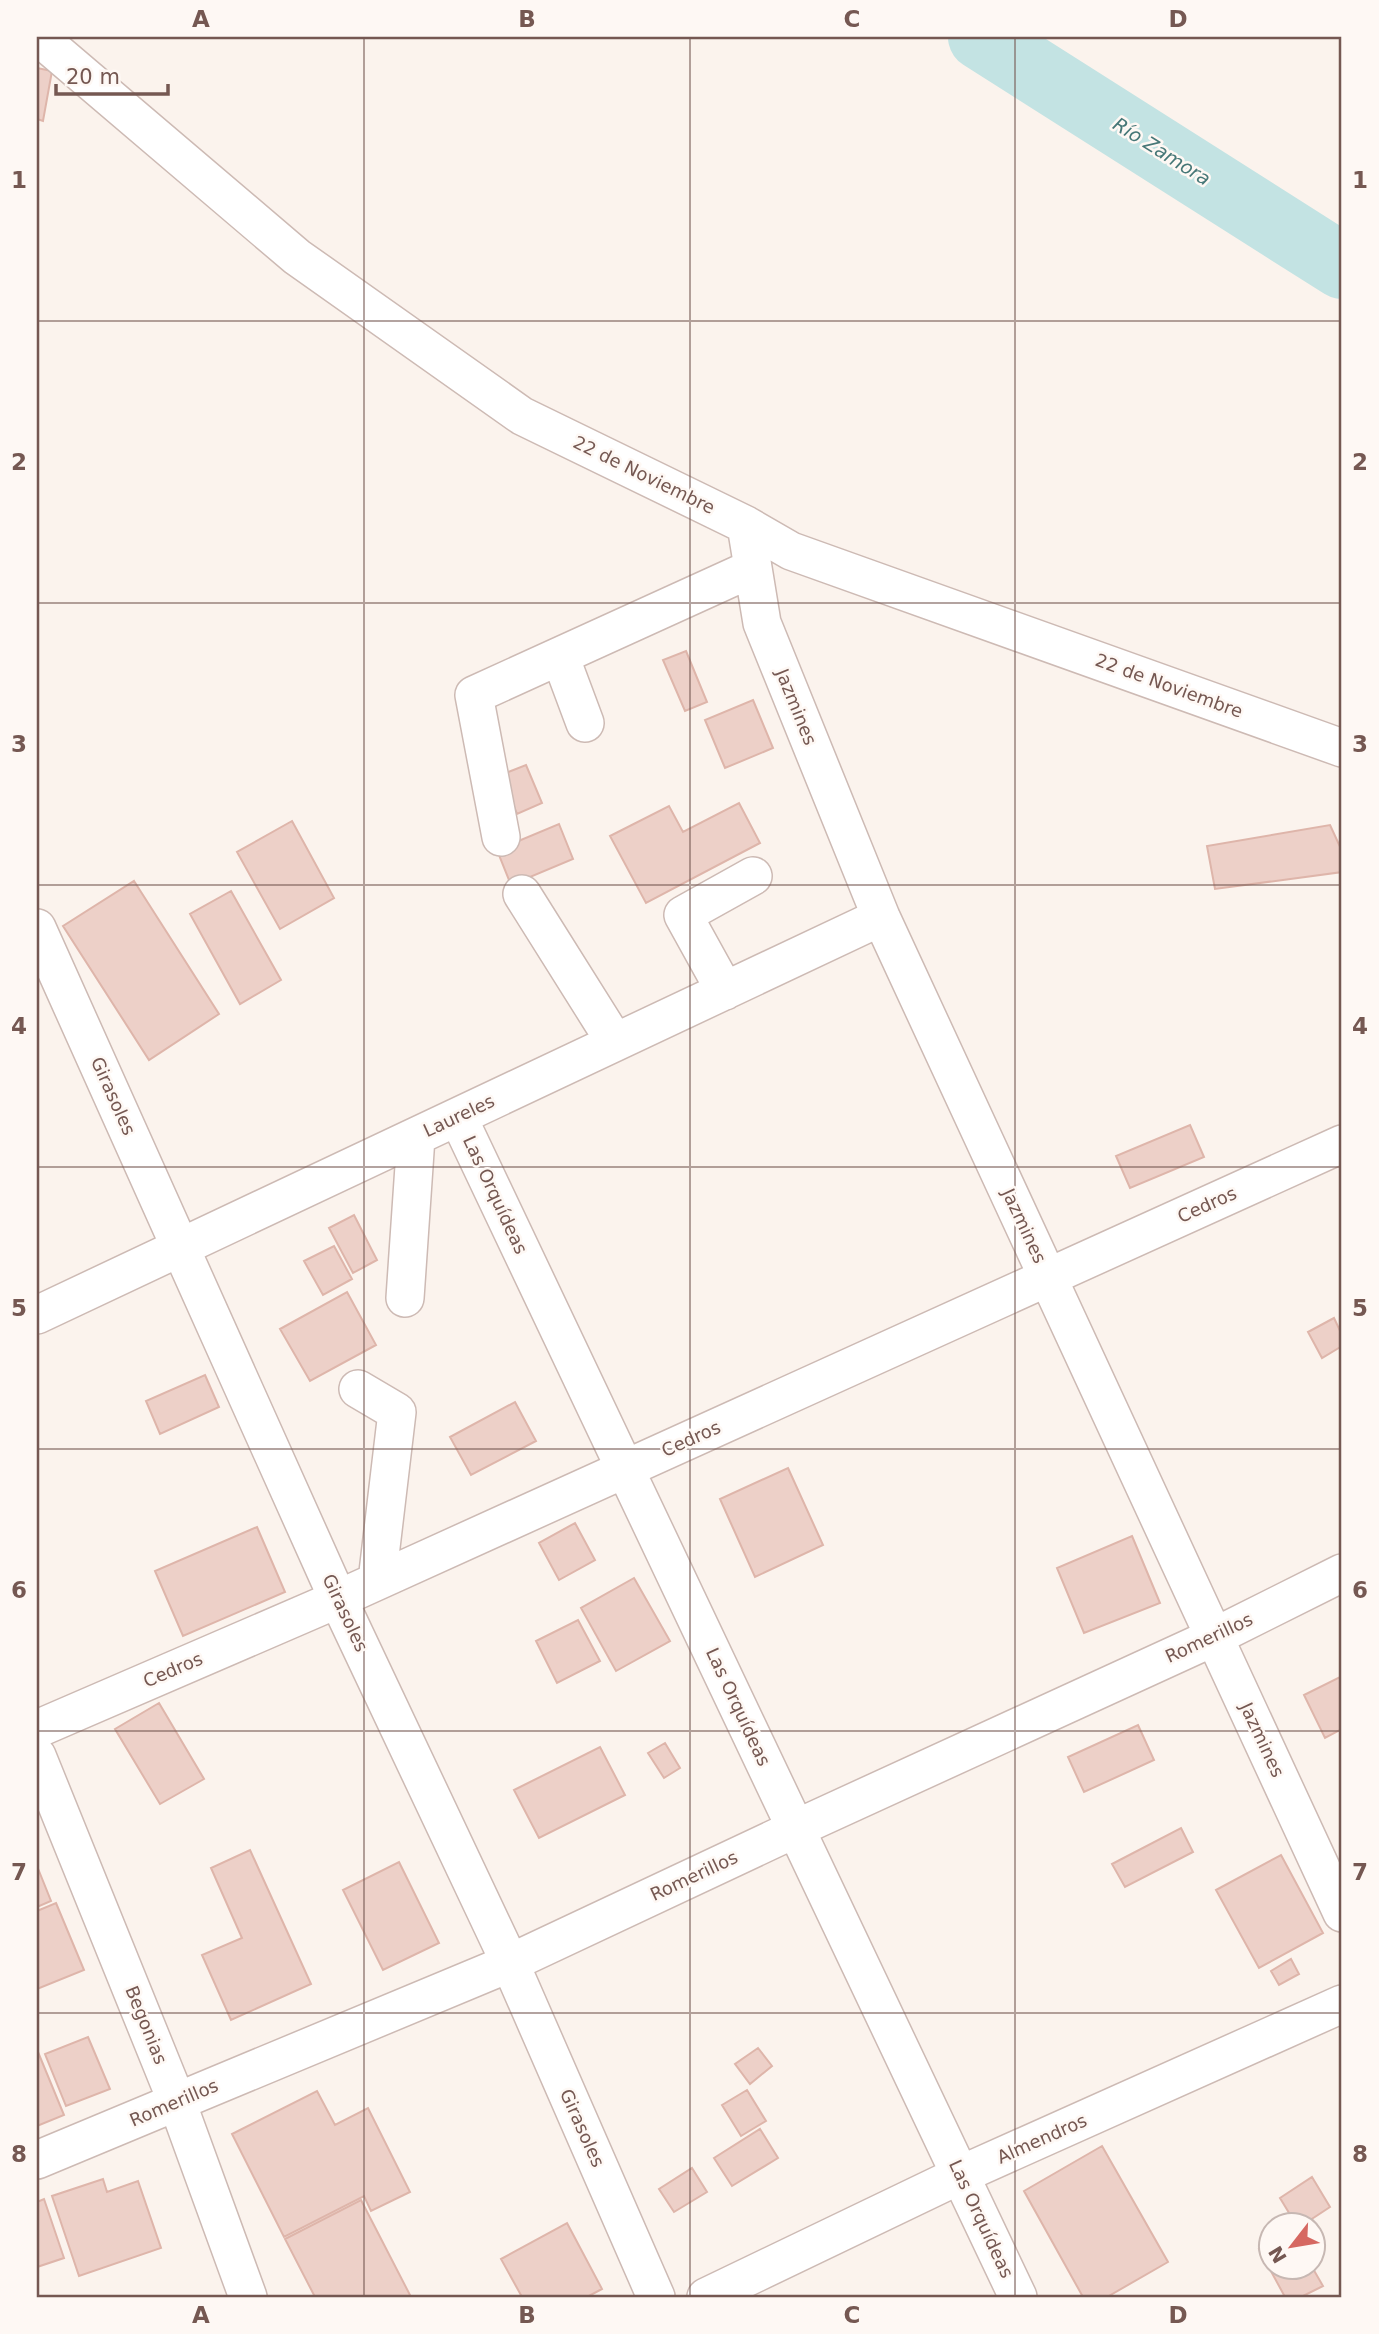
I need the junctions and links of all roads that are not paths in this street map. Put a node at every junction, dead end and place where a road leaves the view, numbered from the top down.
1 (37, 40) edge
2 (746, 525) junction
3 (753, 568) junction
4 (560, 656) junction
5 (585, 723) dead end
6 (1338, 754) edge
7 (501, 837) dead end
8 (753, 876) dead end
9 (522, 894) dead end
10 (881, 917) junction
11 (37, 928) edge
12 (725, 991) junction
13 (615, 1042) junction
14 (458, 1116) junction
15 (416, 1137) junction
16 (1342, 1144) edge
17 (181, 1247) junction
18 (1048, 1277) junction
19 (405, 1298) dead end
20 (37, 1315) edge
21 (358, 1389) dead end
22 (625, 1469) junction
23 (1342, 1573) edge
24 (377, 1581) junction
25 (338, 1599) junction
26 (1214, 1637) junction
27 (37, 1728) edge
28 (37, 1756) edge
29 (795, 1829) junction
30 (1342, 1913) edge
31 (510, 1963) junction
32 (1342, 2004) edge
33 (177, 2102) junction
34 (37, 2160) edge
35 (960, 2175) junction
36 (248, 2297) edge
37 (656, 2297) edge
38 (706, 2297) edge
39 (1018, 2297) edge

1 - 2 street, 22 de Noviembre
2 - 3 street, Jazmines
2 - 6 street, 22 de Noviembre
3 - 4 street
3 - 10 street, Jazmines
4 - 5 street
4 - 7 street
8 - 12 street
9 - 13 street
10 - 12 street, Laureles
10 - 18 street, Jazmines
11 - 17 street, Girasoles
12 - 13 street, Laureles
13 - 14 street, Laureles
14 - 15 street, Laureles
14 - 22 street, Las Orquídeas
15 - 17 street, Laureles
15 - 19 street
16 - 18 street, Cedros
17 - 20 street, Laureles
17 - 25 street, Girasoles
18 - 22 street, Cedros
18 - 26 street, Jazmines
21 - 24 street
22 - 24 street, Cedros
22 - 29 street, Las Orquídeas
23 - 26 street, Romerillos
24 - 25 street, Cedros
25 - 27 street, Cedros
25 - 31 street, Girasoles
26 - 29 street, Romerillos
26 - 30 street, Jazmines
28 - 33 street, Begonias
29 - 31 street, Romerillos
29 - 35 street, Las Orquídeas
31 - 33 street, Romerillos
31 - 37 street, Girasoles
32 - 35 street, Almendros
33 - 34 street, Romerillos
33 - 36 street, Begonias
35 - 38 street, Almendros
35 - 39 street, Las Orquídeas

